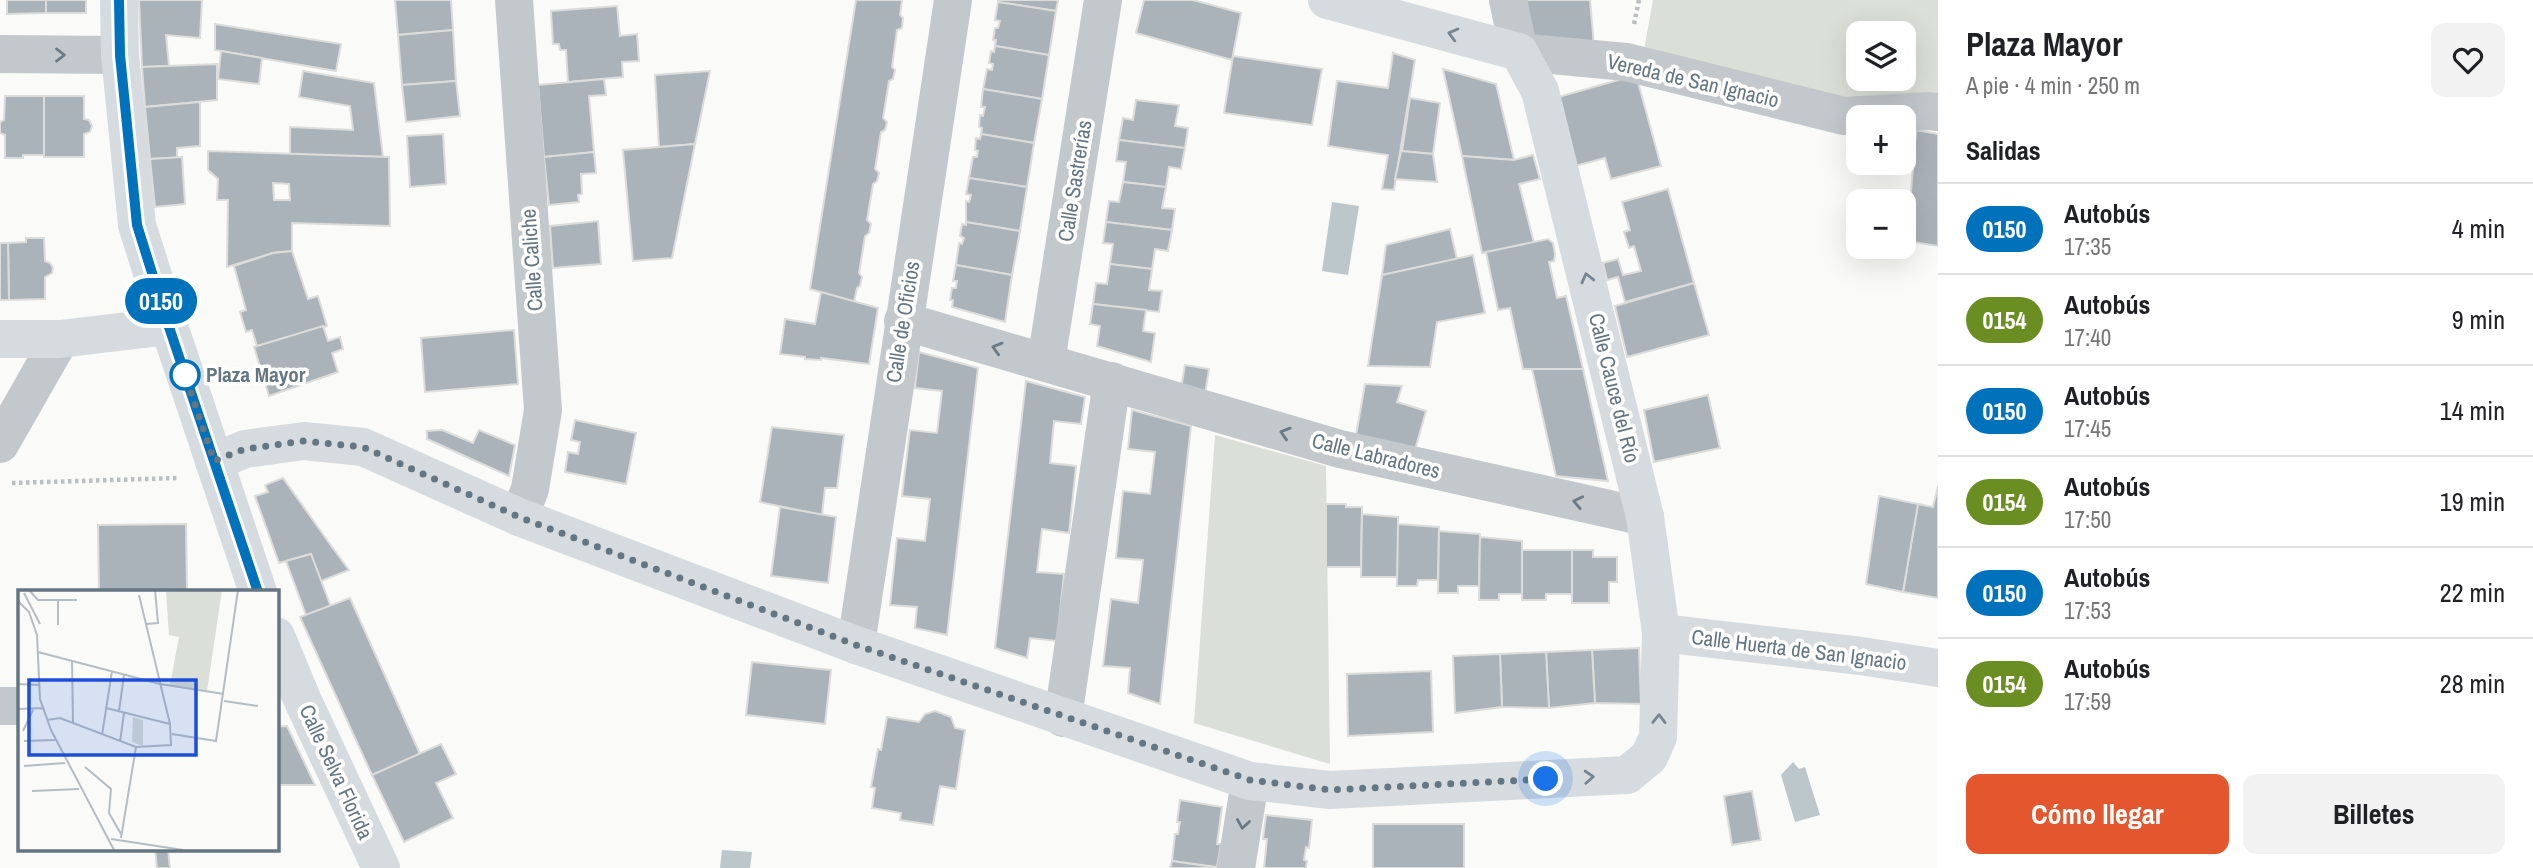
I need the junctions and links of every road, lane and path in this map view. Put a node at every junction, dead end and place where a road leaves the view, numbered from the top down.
1 (119, 0) edge
2 (514, 0) edge
3 (953, 0) edge
4 (1103, 0) edge
5 (1327, 0) edge
6 (1508, 0) edge
7 (1371, 6) edge
8 (1519, 52) junction
9 (0, 54) edge
10 (120, 55) junction
11 (1933, 112) edge
12 (903, 321) junction
13 (169, 327) junction
14 (0, 339) edge
15 (60, 339) junction
16 (1046, 362) junction
17 (1112, 381) junction
18 (0, 444) edge
19 (198, 469) junction
20 (18, 483) dead end
21 (519, 517) junction
22 (1645, 517) junction
23 (257, 590) edge
24 (1661, 634) junction
25 (856, 645) junction
26 (278, 646) edge
27 (1938, 668) edge
28 (289, 699) edge
29 (0, 706) edge
30 (18, 706) edge
31 (1063, 718) junction
32 (1250, 780) junction
33 (381, 868) edge
34 (1236, 868) edge

1 - 10 street
2 - 21 street, Calle Caliche
3 - 12 street, Calle de Oficios
4 - 16 street, Calle Sastrerías
5 - 7 street, Vereda de San Ignacio
6 - 8 street, Calle Cauce del Río
8 -> 7 street, Vereda de San Ignacio
8 - 11 street, Vereda de San Ignacio
22 -> 8 street, Calle Cauce del Río
9 -> 10 street
10 - 13 street
16 -> 12 street, Calle Labradores
12 - 25 street, Calle de Oficios
13 - 15 street
13 - 19 street
14 - 15 street
15 - 18 street
16 - 17 street, Calle Labradores
22 -> 17 street, Calle Labradores
17 - 31 street
19 - 20 path
19 - 21 street
19 - 23 street
21 - 25 street
22 - 24 street, Calle Cauce del Río
24 - 27 street, Calle Huerta de San Ignacio
32 -> 24 street, Calle Cauce del Río
25 - 31 street
26 - 28 street, Calle Selva Florida
28 - 33 street, Calle Selva Florida
29 - 30 street
31 - 32 street
32 -> 34 street

